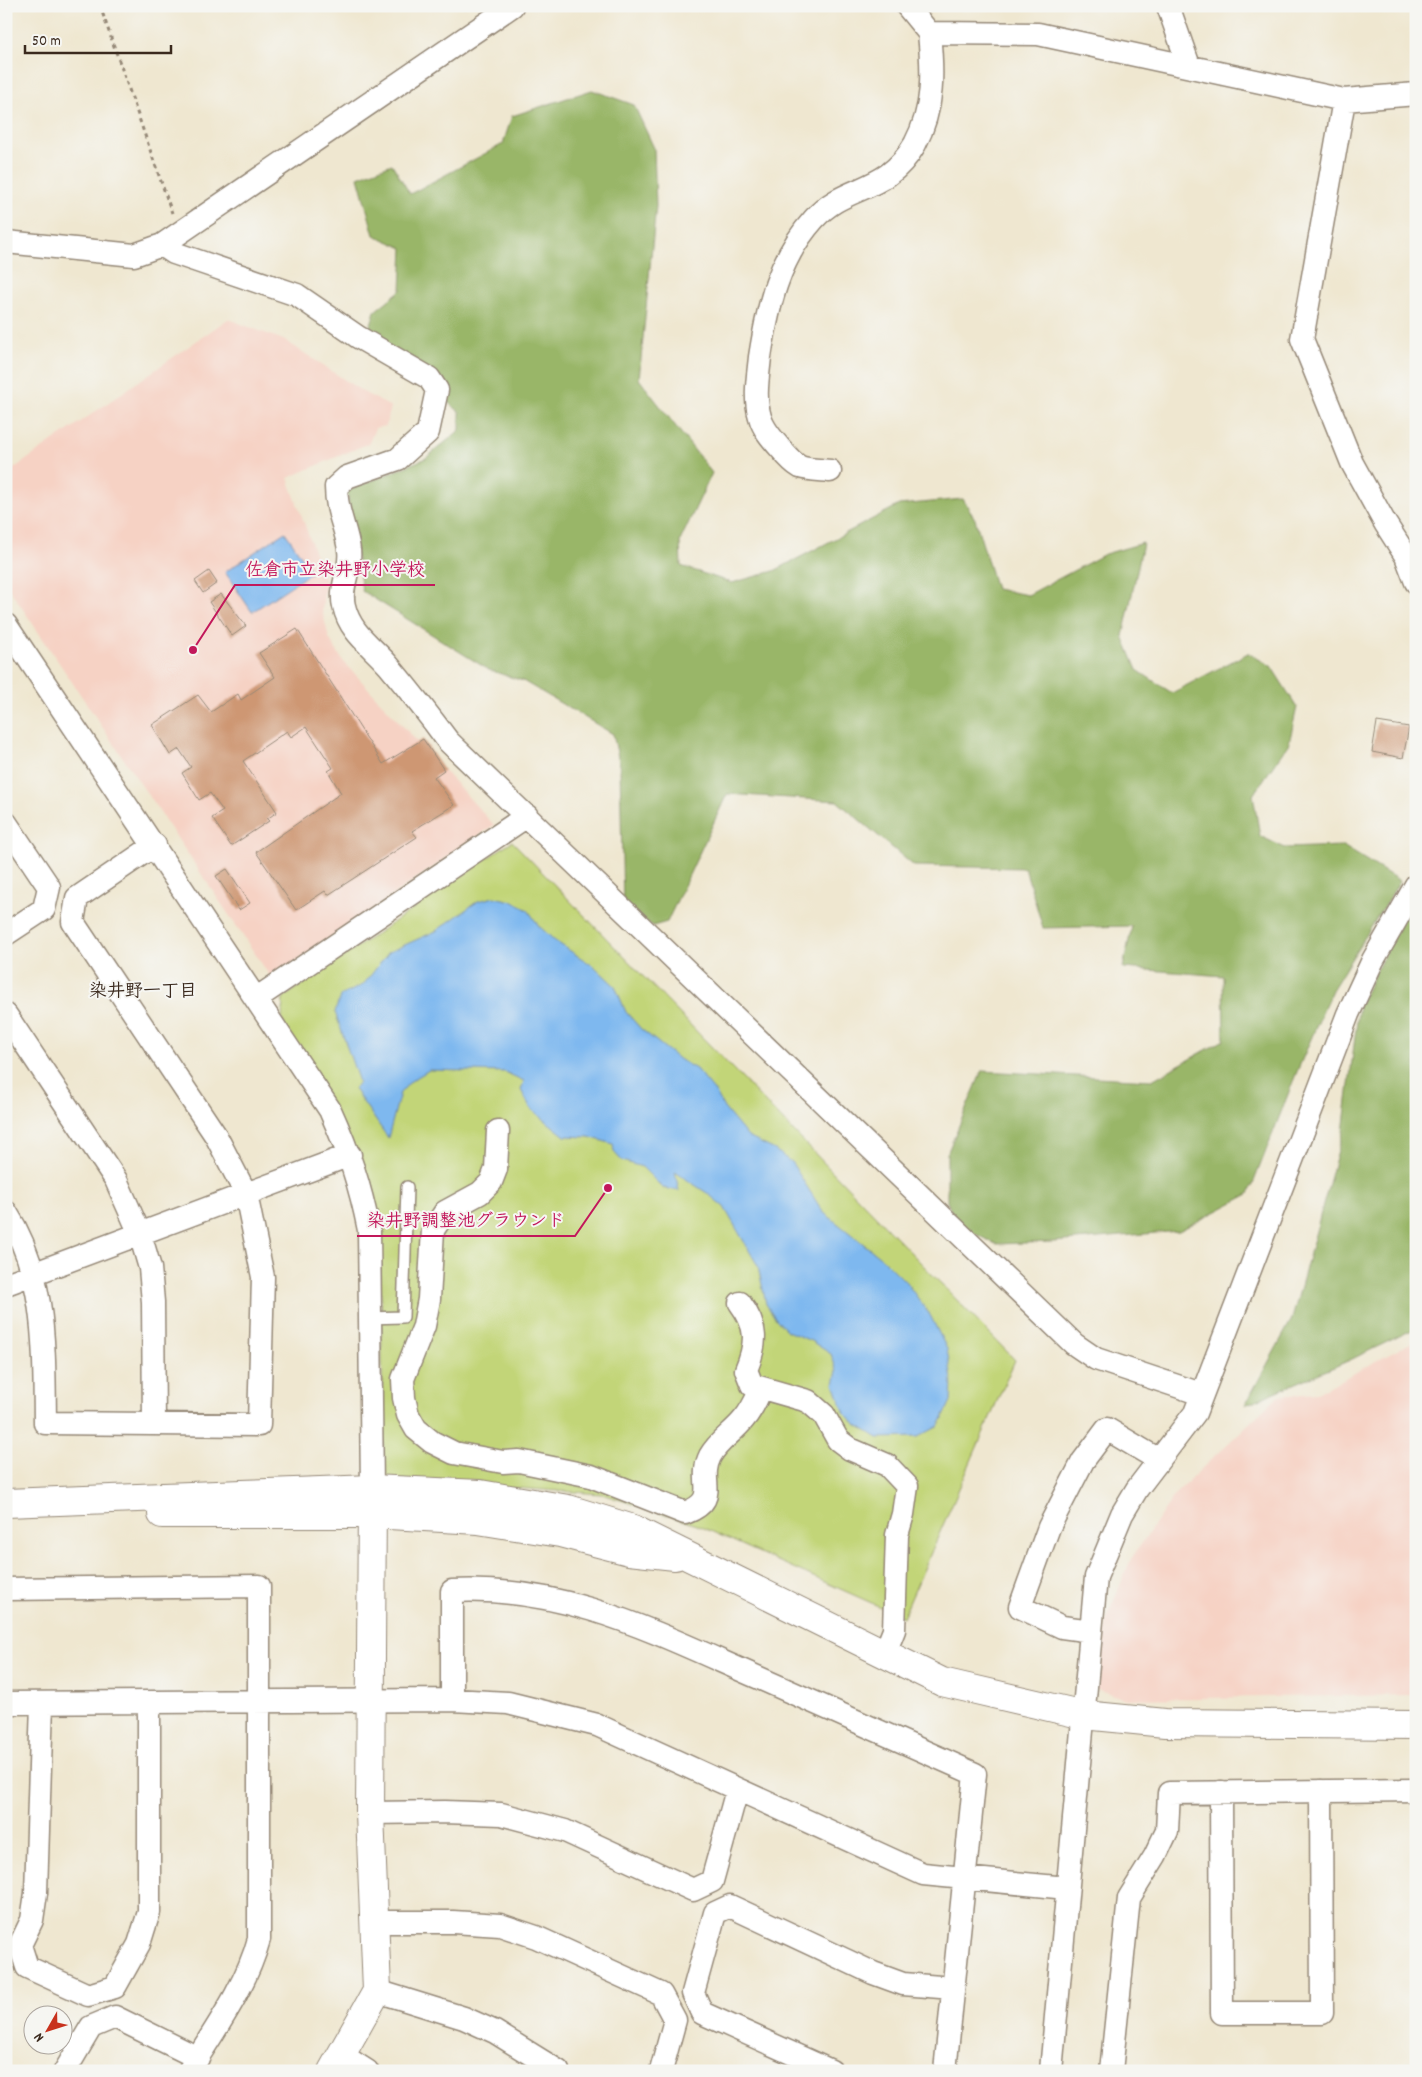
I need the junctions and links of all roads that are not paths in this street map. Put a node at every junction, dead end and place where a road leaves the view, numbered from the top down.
1 (512, 6) edge
2 (907, 6) edge
3 (1168, 6) edge
4 (929, 33) junction
5 (1189, 66) junction
6 (1416, 94) edge
7 (1344, 100) junction
8 (171, 238) junction
9 (6, 242) edge
10 (830, 471) dead end
11 (1416, 582) edge
12 (6, 625) edge
13 (527, 816) junction
14 (6, 823) edge
15 (155, 845) junction
16 (1416, 885) edge
17 (6, 934) edge
18 (257, 998) junction
19 (6, 1015) edge
20 (498, 1131) dead end
21 (350, 1155) junction
22 (407, 1187) dead end
23 (246, 1194) junction
24 (6, 1212) edge
25 (140, 1234) junction
26 (34, 1273) junction
27 (6, 1284) edge
28 (740, 1303) dead end
29 (368, 1318) junction
30 (762, 1390) junction
31 (1201, 1394) junction
32 (154, 1424) junction
33 (1159, 1460) junction
34 (372, 1501) junction
35 (6, 1503) edge
36 (6, 1508) edge
37 (6, 1589) edge
38 (1091, 1631) junction
39 (884, 1655) junction
40 (371, 1700) junction
41 (452, 1700) junction
42 (260, 1702) junction
43 (6, 1703) edge
44 (42, 1703) junction
45 (149, 1703) junction
46 (1084, 1715) junction
47 (1416, 1725) edge
48 (737, 1790) junction
49 (1416, 1790) edge
50 (1321, 1791) junction
51 (1221, 1792) junction
52 (370, 1813) junction
53 (964, 1879) junction
54 (1067, 1888) junction
55 (373, 1922) junction
56 (954, 1988) junction
57 (377, 1991) junction
58 (337, 2063) edge
59 (193, 2064) edge
60 (65, 2071) edge
61 (367, 2071) edge
62 (558, 2071) edge
63 (661, 2071) edge
64 (831, 2071) edge
65 (945, 2071) edge
66 (1051, 2071) edge
67 (1112, 2071) edge

1 - 8 street
2 - 4 street
3 - 5 street
4 - 5 street
4 - 10 street
5 - 7 street
6 - 7 street
7 - 11 street
8 - 9 street
8 - 13 street
12 - 15 street
13 - 18 street
13 - 31 street
14 - 17 street
15 - 18 street
15 - 23 street
16 - 31 street
18 - 21 street
19 - 25 street
20 - 30 street
21 - 23 street
21 - 29 street
22 - 29 lane
23 - 25 street
23 - 32 street
24 - 26 street
25 - 26 street
25 - 32 street
26 - 27 street
26 - 32 street
28 - 30 street
29 - 34 street
30 - 39 street
31 - 33 street
33 - 38 street
33 - 38 street
34 - 35 street
34 - 36 street
34 - 39 street
34 - 40 street
37 - 42 street
38 - 46 street
39 - 46 street
40 - 41 street
40 - 42 street
40 - 52 street
41 - 48 street
41 - 53 street
42 - 45 street
42 - 59 street
43 - 44 street
44 - 45 street
44 - 45 street
46 - 47 street
46 - 54 street
48 - 52 street
48 - 53 street
49 - 50 street
50 - 51 street
50 - 51 street
51 - 67 street
52 - 55 street
53 - 54 street
53 - 56 street
54 - 66 street
55 - 57 street
55 - 63 street
56 - 64 street
56 - 65 street
57 - 58 street
57 - 62 street
58 - 61 street
59 - 60 street

